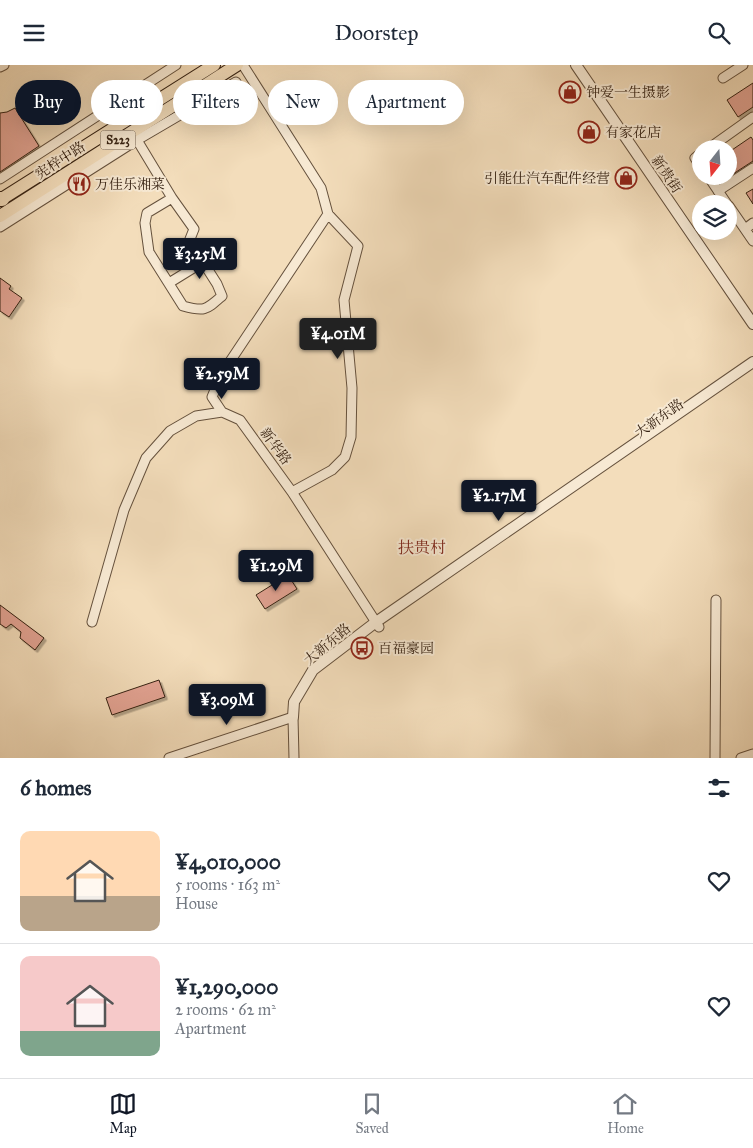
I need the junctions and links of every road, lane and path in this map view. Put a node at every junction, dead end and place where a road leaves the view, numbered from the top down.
1 (4, 65) edge
2 (176, 65) edge
3 (214, 65) edge
4 (236, 65) edge
5 (243, 65) edge
6 (576, 65) edge
7 (584, 65) edge
8 (743, 65) edge
9 (0, 67) edge
10 (723, 78) dead end
11 (753, 117) edge
12 (173, 119) edge
13 (137, 140) junction
14 (721, 140) edge
15 (753, 168) edge
16 (0, 179) edge
17 (714, 185) edge
18 (718, 191) junction
19 (721, 195) edge
20 (172, 198) junction
21 (1, 199) edge
22 (328, 214) junction
23 (0, 216) edge
24 (737, 218) edge
25 (753, 223) edge
26 (0, 227) edge
27 (745, 229) junction
28 (753, 241) edge
29 (203, 262) junction
30 (169, 283) junction
31 (753, 313) edge
32 (753, 324) edge
33 (753, 362) edge
34 (753, 369) edge
35 (222, 412) junction
36 (292, 492) junction
37 (716, 600) dead end
38 (92, 622) dead end
39 (377, 624) junction
40 (293, 717) junction
41 (753, 754) edge
42 (169, 758) edge
43 (294, 758) edge
44 (715, 758) edge
45 (741, 758) edge

1 - 9 street
2 - 16 street
3 - 21 main road, 宪梓中路 / S223
4 - 23 main road, 宪梓中路 / S223
5 - 22 street
6 - 32 street, 新贵街
7 - 31 street, 新贵街
8 - 10 street
11 - 14 street
12 - 13 street
13 - 20 street
13 - 26 street
15 - 18 street
17 - 18 street
18 - 19 street
20 - 29 street
20 - 30 street
22 - 35 street
22 - 36 street
24 - 27 street
25 - 27 street
27 - 28 street
29 - 30 street
29 - 30 street
33 - 39 street, 大新东路
34 - 39 street, 大新东路
35 - 36 street, 新华路
35 - 38 street
36 - 39 street, 新华路
37 - 44 street
39 - 40 street, 大新东路
40 - 42 street
40 - 43 street
41 - 45 street

